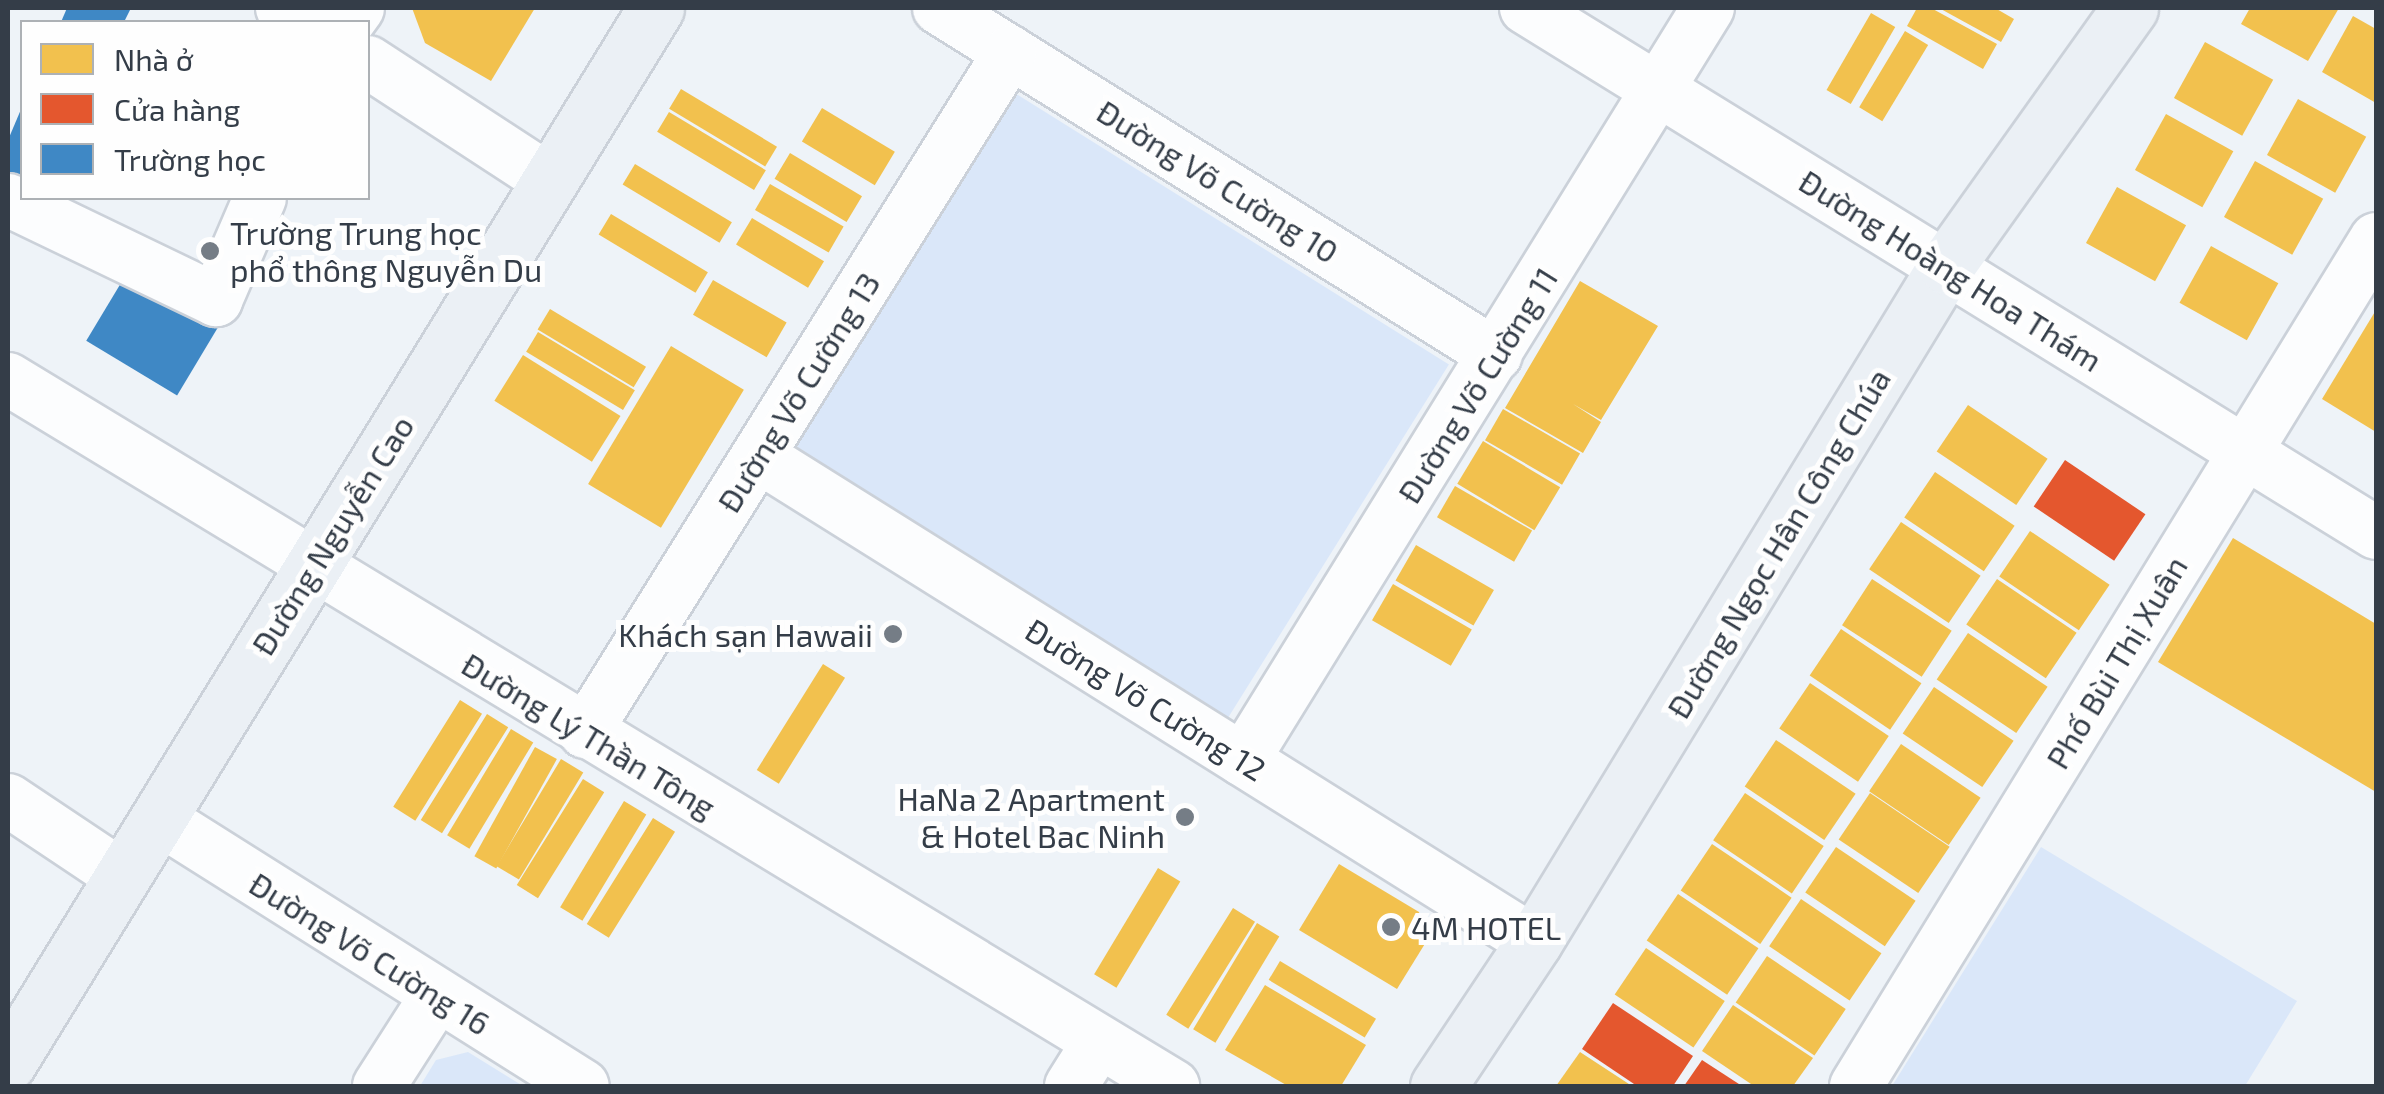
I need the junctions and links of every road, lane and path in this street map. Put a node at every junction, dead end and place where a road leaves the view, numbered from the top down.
1 (656, 8) edge
2 (939, 8) edge
3 (1526, 8) edge
4 (1708, 8) edge
5 (2130, 8) edge
6 (1010, 52) junction
7 (370, 63) edge
8 (1658, 88) junction
9 (549, 180) junction
10 (8, 200) edge
11 (259, 200) edge
12 (2376, 239) edge
13 (1946, 266) junction
14 (1496, 355) junction
15 (8, 379) edge
16 (2244, 452) junction
17 (758, 456) junction
18 (2376, 533) edge
19 (313, 567) junction
20 (584, 732) junction
21 (1243, 760) junction
22 (8, 800) edge
23 (158, 818) junction
24 (122, 876) junction
25 (1534, 942) junction
26 (436, 996) junction
27 (1098, 1043) junction
28 (8, 1063) edge
29 (379, 1086) edge
30 (583, 1086) edge
31 (1071, 1086) edge
32 (1173, 1086) edge
33 (1438, 1086) edge
34 (1856, 1086) edge

1 - 9 main road, Đường Nguyễn Cao
2 - 6 street, Đường Võ Cường 10
3 - 8 street, Đường Hoàng Hoa Thám
4 - 8 street, Đường Võ Cường 11
5 - 13 main road, Đường Ngọc Hân Công Chúa
6 - 14 street, Đường Võ Cường 10
6 - 17 street, Đường Võ Cường 13
7 - 9 street
8 - 13 street, Đường Hoàng Hoa Thám
8 - 14 street, Đường Võ Cường 11
9 - 19 main road, Đường Nguyễn Cao
10 - 11 street
12 - 16 street, Phố Bùi Thị Xuân
13 - 16 street, Đường Hoàng Hoa Thám
13 - 25 main road, Đường Ngọc Hân Công Chúa
14 - 21 street, Đường Võ Cường 11
15 - 19 street, Đường Lý Thần Tông
16 - 18 street, Đường Hoàng Hoa Thám
16 - 34 street, Phố Bùi Thị Xuân
17 - 20 street, Đường Võ Cường 13
17 - 21 street, Đường Võ Cường 12
19 - 20 street, Đường Lý Thần Tông
19 - 23 main road, Đường Nguyễn Cao
20 - 27 street, Đường Lý Thần Tông
21 - 25 street, Đường Võ Cường 12
22 - 24 street
23 - 24 main road, Đường Nguyễn Cao
23 - 26 street, Đường Võ Cường 16
24 - 28 main road, Đường Nguyễn Cao
25 - 33 main road, Đường Ngọc Hân Công Chúa
26 - 29 street
26 - 30 street, Đường Võ Cường 16
27 - 31 street
27 - 32 street, Đường Lý Thần Tông

